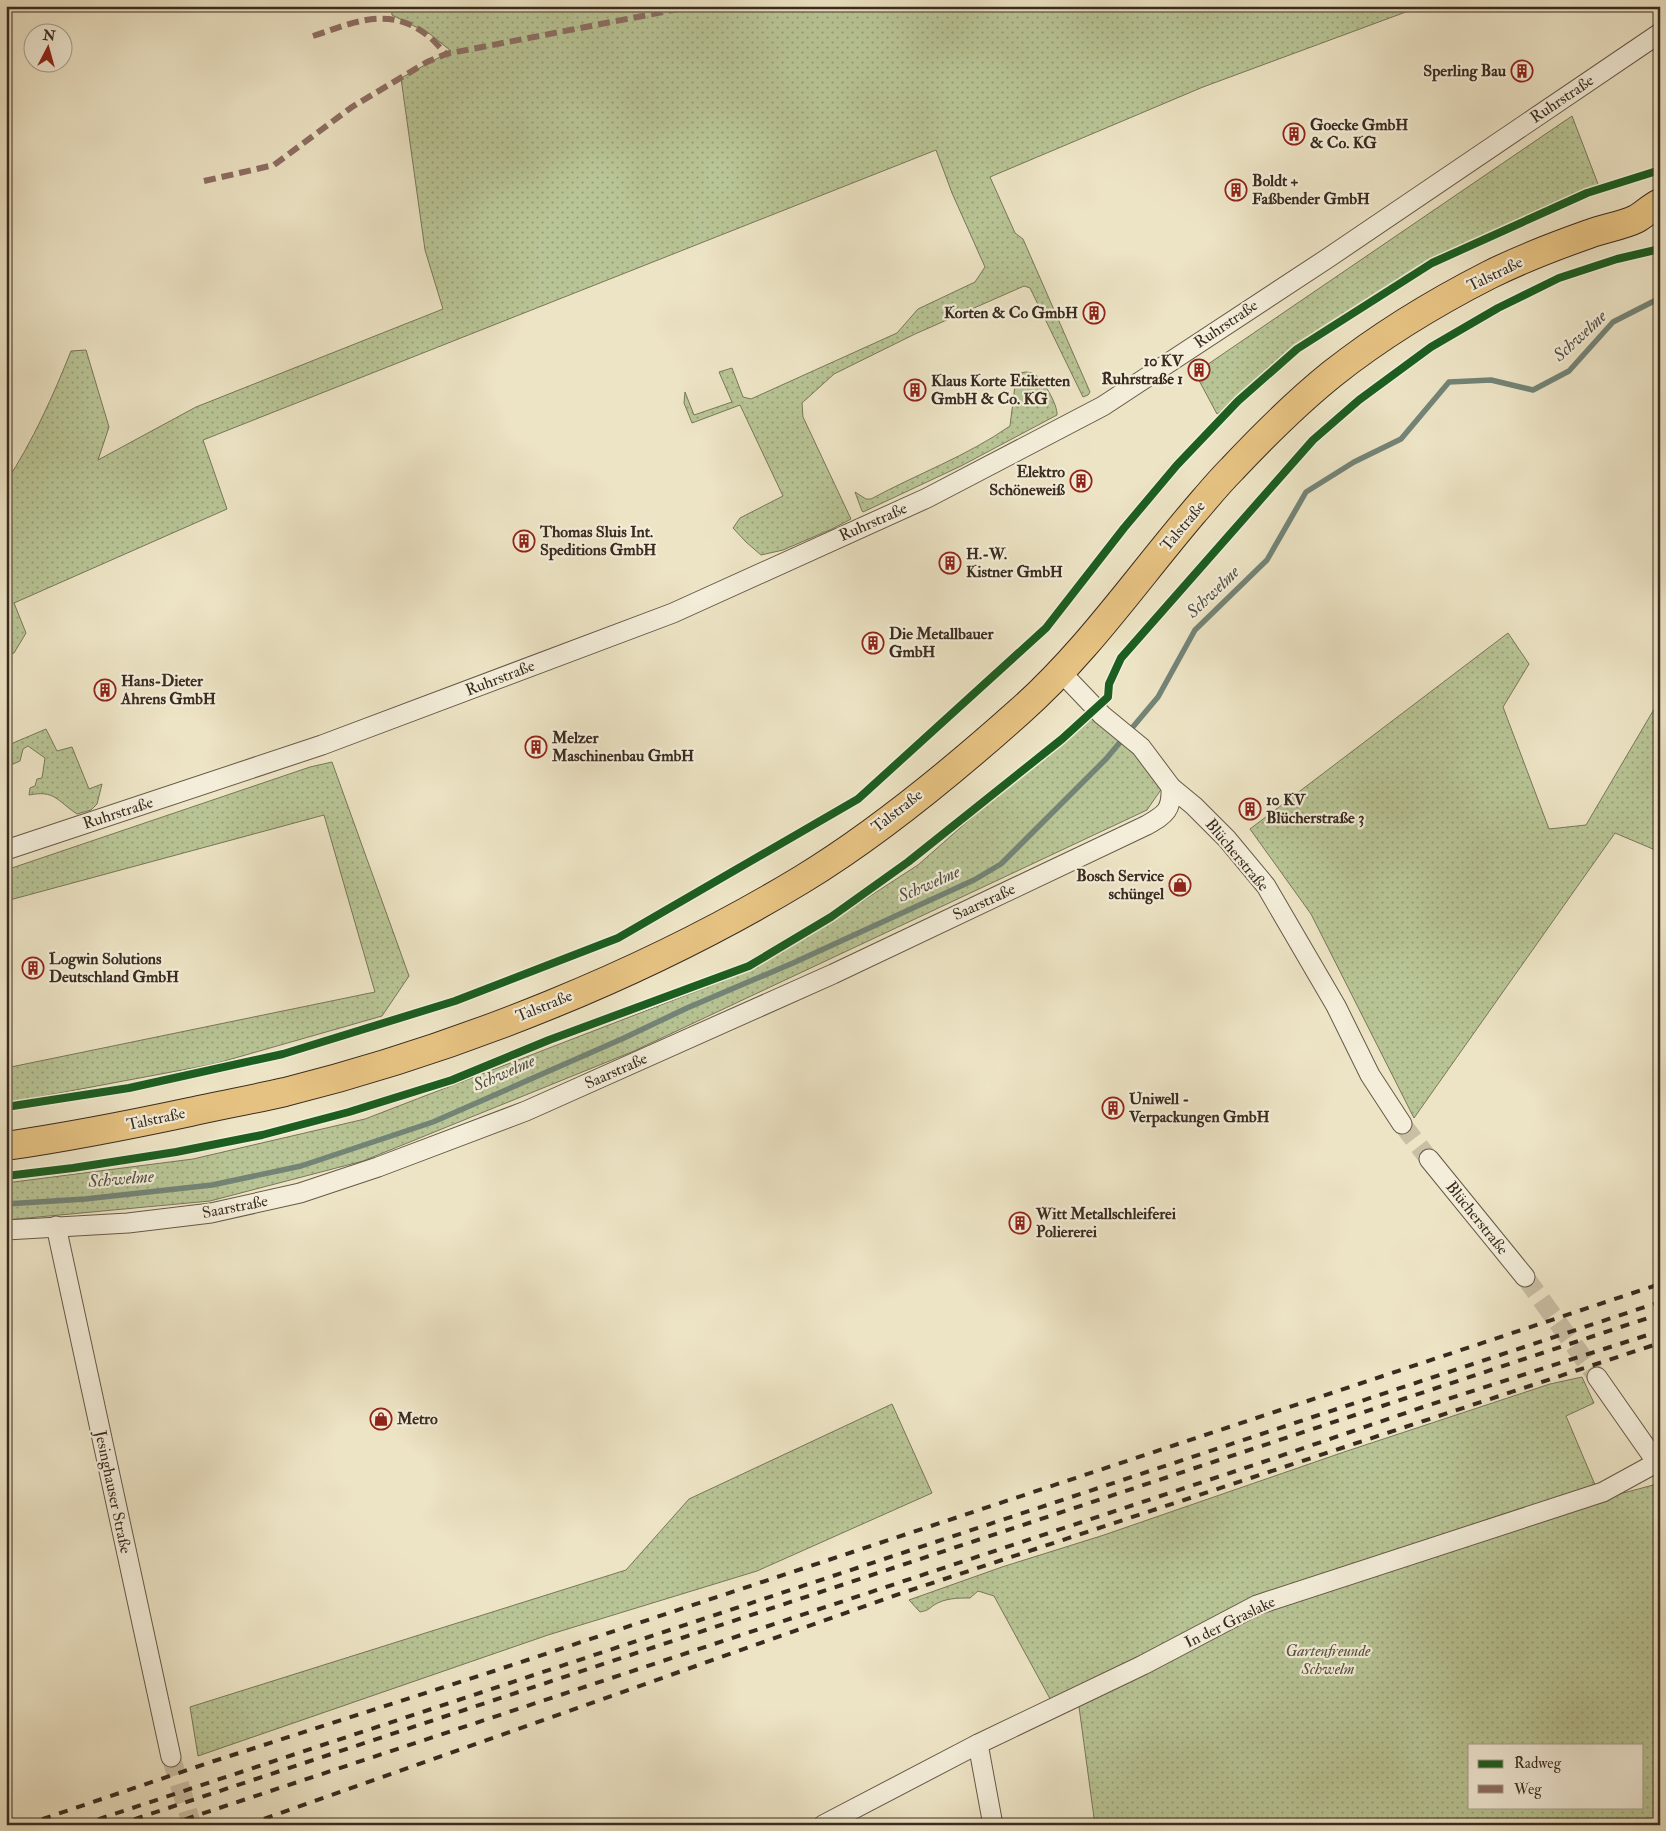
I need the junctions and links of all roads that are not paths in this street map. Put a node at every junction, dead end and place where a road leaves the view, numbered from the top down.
1 (1660, 33) edge
2 (1660, 203) edge
3 (1648, 220) edge
4 (1060, 671) junction
5 (1171, 787) junction
6 (6, 850) edge
7 (1402, 1124) tunnel mouth
8 (6, 1146) edge
9 (1429, 1158) tunnel mouth
10 (56, 1226) junction
11 (6, 1230) edge
12 (1525, 1277) tunnel mouth
13 (1597, 1378) tunnel mouth
14 (1658, 1465) edge
15 (978, 1744) junction
16 (171, 1757) tunnel mouth
17 (823, 1825) edge
18 (993, 1825) edge

1 - 6 street, Ruhrstraße
2 - 3 main road, Talstraße
3 - 4 main road, Talstraße
4 - 5 street, Blücherstraße
4 - 8 main road, Talstraße
5 - 7 street, Blücherstraße
5 - 10 street, Saarstraße
9 - 12 street, Blücherstraße
10 - 11 street, Saarstraße
10 - 16 street, Jesinghauser Straße
13 - 14 street
14 - 15 street, In der Graslake
15 - 17 street, In der Graslake
15 - 18 street

